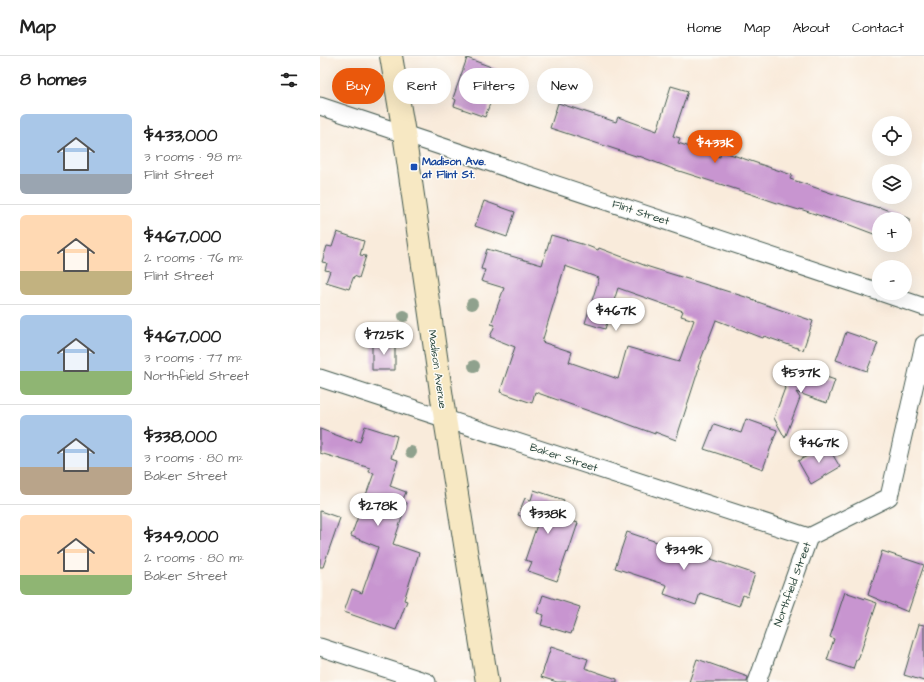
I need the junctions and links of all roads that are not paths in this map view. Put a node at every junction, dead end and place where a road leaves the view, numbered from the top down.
1 (391, 56) edge
2 (320, 106) edge
3 (404, 133) junction
4 (872, 290) edge
5 (905, 300) edge
6 (924, 306) edge
7 (924, 344) edge
8 (320, 378) edge
9 (445, 419) junction
10 (809, 537) junction
11 (320, 647) edge
12 (427, 682) edge
13 (487, 682) edge
14 (757, 682) edge

1 - 3 main road, Madison Avenue
2 - 3 street, Flint Street
3 - 4 street, Flint Street
3 - 9 main road, Madison Avenue
5 - 6 street
7 - 10 street, Northfield Street
8 - 9 street, Baker Street
9 - 10 street, Baker Street
9 - 13 main road, Madison Avenue
10 - 14 street, Northfield Street
11 - 12 street

